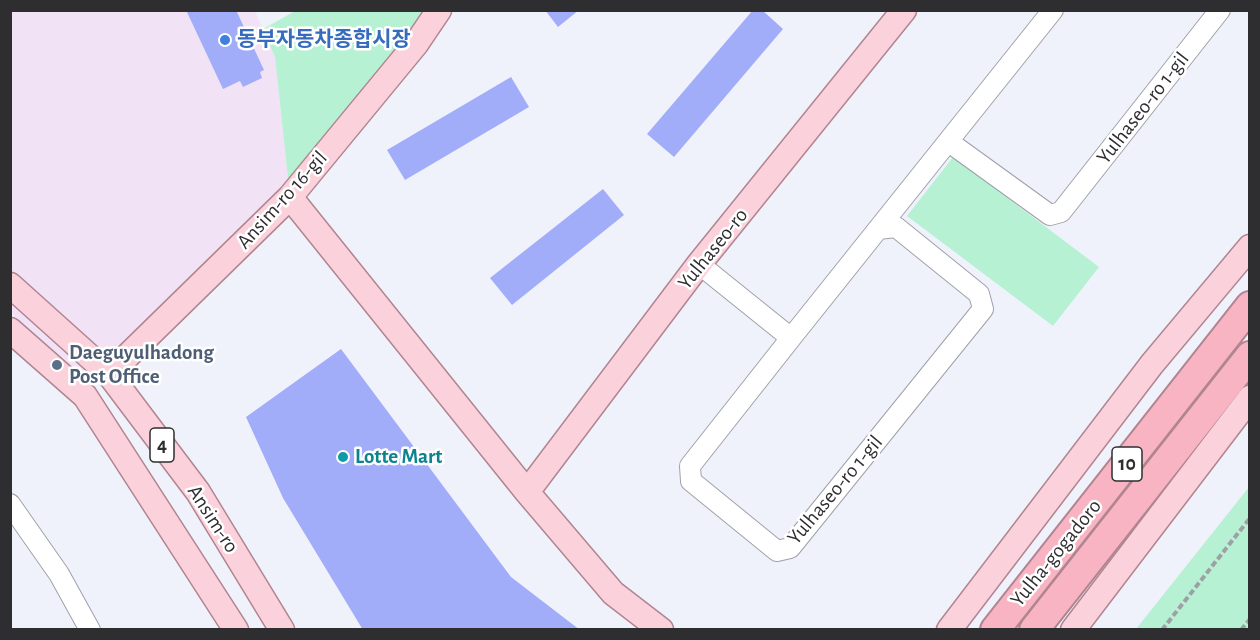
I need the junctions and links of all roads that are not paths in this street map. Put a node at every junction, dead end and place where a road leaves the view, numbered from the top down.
1 (439, 10) edge
2 (904, 10) edge
3 (1053, 10) edge
4 (1220, 10) edge
5 (949, 142) junction
6 (290, 197) junction
7 (878, 229) junction
8 (1250, 247) edge
9 (699, 264) junction
10 (10, 285) edge
11 (1250, 306) edge
12 (10, 330) edge
13 (791, 338) junction
14 (1250, 356) edge
15 (109, 374) junction
16 (1250, 398) edge
17 (527, 492) junction
18 (10, 504) edge
19 (999, 625) edge
20 (90, 630) edge
21 (236, 630) edge
22 (282, 630) edge
23 (660, 630) edge
24 (949, 630) edge
25 (1034, 630) edge
26 (1073, 630) edge

1 - 6 main road, Ansim-ro 16-gil
2 - 9 main road, Yulhaseo-ro
3 - 5 street, Yulhaseo-ro 1-gil
4 - 5 street, Yulhaseo-ro 1-gil
5 - 7 street, Yulhaseo-ro 1-gil
6 - 15 main road, Ansim-ro 16-gil
6 - 17 main road
7 - 13 street, Yulhaseo-ro 1-gil
7 - 13 street, Yulhaseo-ro 1-gil
8 - 24 main road
9 - 13 street
9 - 17 main road, Yulhaseo-ro
10 - 15 main road, Ansim-ro / 4
11 - 19 highway, Yulha-gogadoro / 10
12 - 21 main road, Ansim-ro / 4
14 - 25 highway, Yulha-gogadoro / 10
15 - 22 main road, Ansim-ro / 4
16 - 26 main road
17 - 23 main road
18 - 20 street

